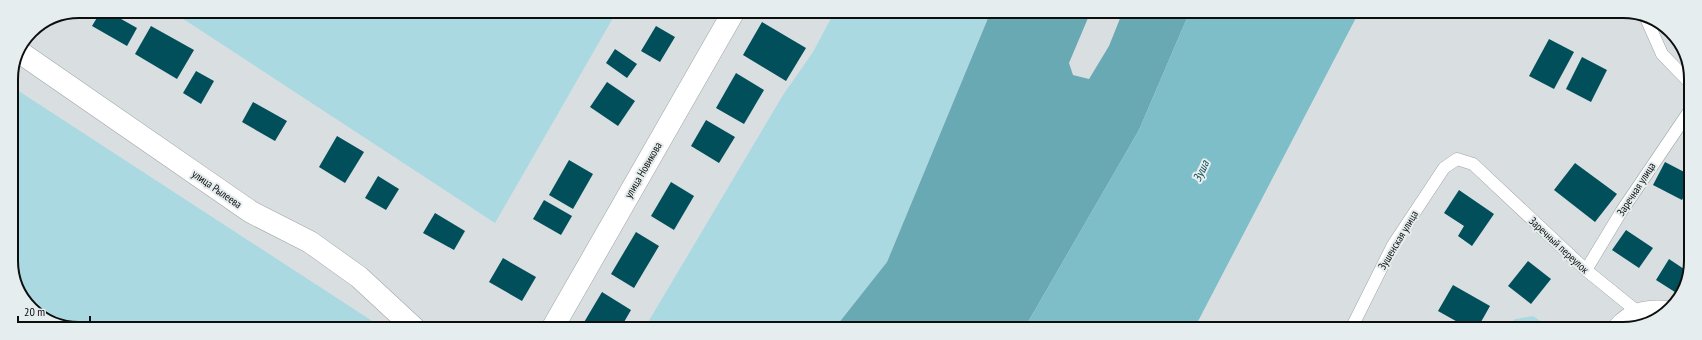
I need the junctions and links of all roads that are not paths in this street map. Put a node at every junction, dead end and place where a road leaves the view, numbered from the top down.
1 (730, 18) edge
2 (1648, 23) edge
3 (24, 55) edge
4 (1684, 77) edge
5 (1684, 119) edge
6 (1456, 159) joint
7 (1586, 270) junction
8 (1658, 311) edge
9 (1639, 313) junction
10 (408, 322) edge
11 (555, 322) edge
12 (1354, 322) edge
13 (1623, 322) edge

1 - 11 street, улица Новикова
2 - 4 lane
3 - 10 street, улица Рылеева
5 - 7 lane, Заречная улица
6 - 7 lane, Заречный переулок
6 - 12 lane, Зушенская улица
7 - 9 lane, Заречный переулок
8 - 9 street
9 - 13 street

